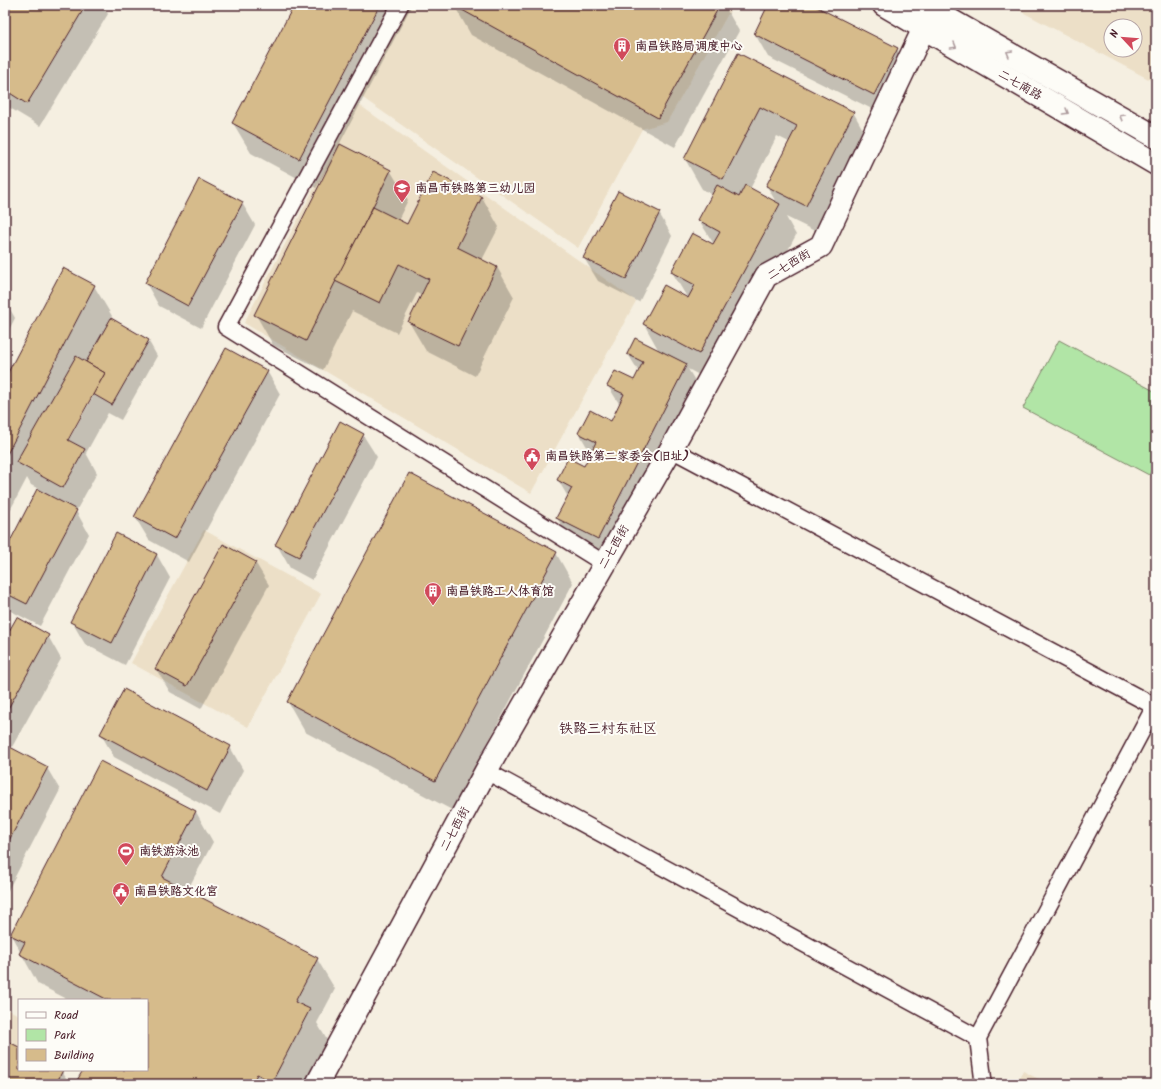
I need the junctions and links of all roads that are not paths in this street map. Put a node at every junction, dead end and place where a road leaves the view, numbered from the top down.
1 (400, 5) edge
2 (884, 5) edge
3 (924, 5) edge
4 (924, 28) junction
5 (1156, 137) edge
6 (1156, 164) edge
7 (671, 449) junction
8 (605, 564) junction
9 (1156, 706) edge
10 (486, 771) junction
11 (978, 1038) junction
12 (318, 1084) edge
13 (980, 1084) edge

1 - 8 lane
2 - 4 street, 二七南路
5 -> 3 street, 二七南路
4 -> 6 street, 二七南路
4 - 7 street, 二七西街
7 - 8 street, 二七西街
7 - 9 lane
8 - 10 street, 二七西街
9 - 11 lane
10 - 11 lane
10 - 12 street, 二七西街
11 - 13 lane

